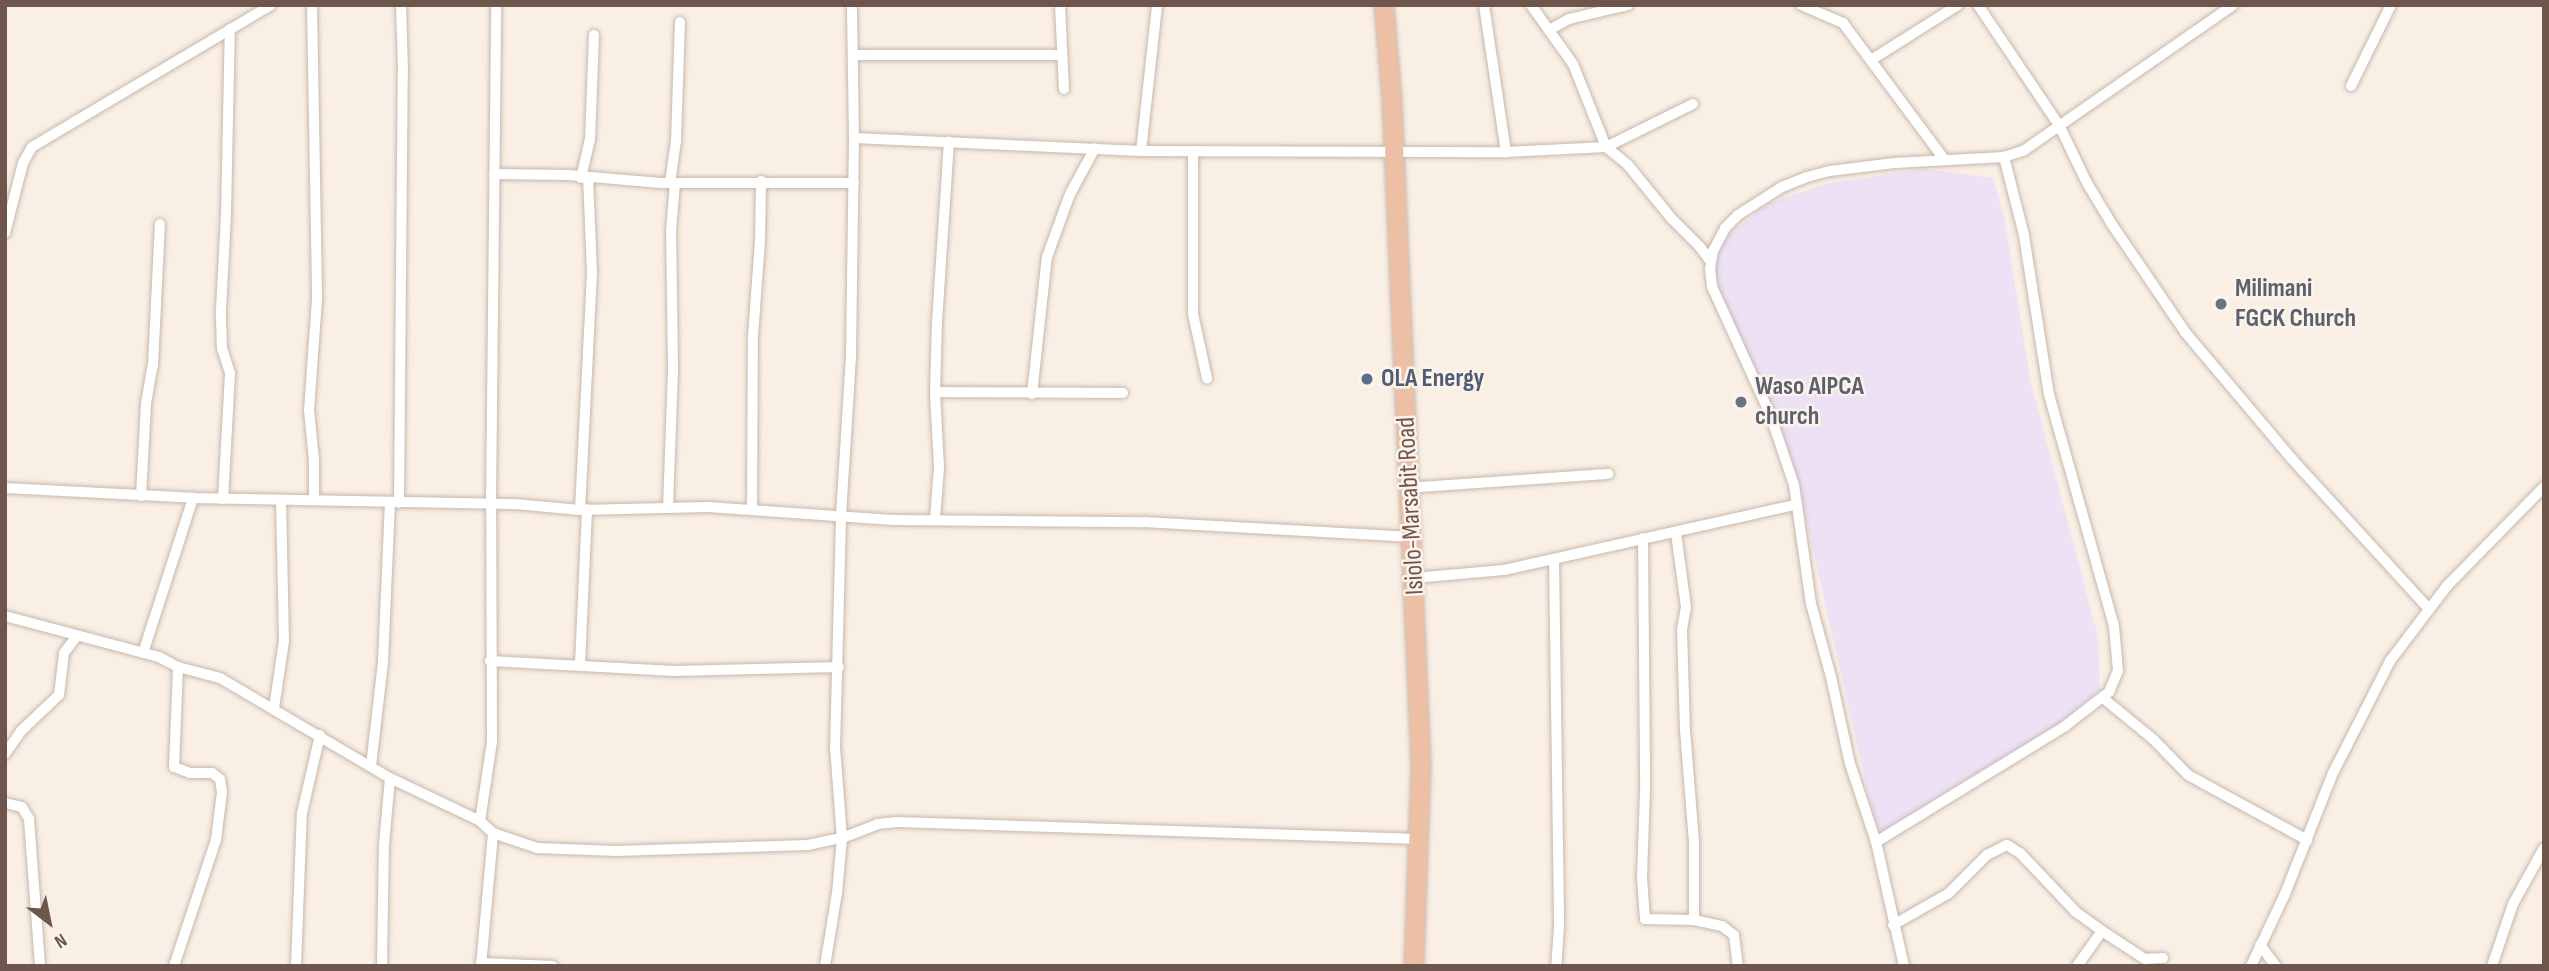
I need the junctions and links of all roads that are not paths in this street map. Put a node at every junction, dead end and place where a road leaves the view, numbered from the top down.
1 (271, 5) edge
2 (312, 5) edge
3 (401, 5) edge
4 (496, 5) edge
5 (852, 5) edge
6 (1060, 5) edge
7 (1157, 5) edge
8 (1384, 5) edge
9 (1484, 5) edge
10 (1531, 5) edge
11 (1628, 5) edge
12 (1958, 5) edge
13 (1978, 5) edge
14 (2233, 5) edge
15 (2392, 5) edge
16 (1803, 6) edge
17 (680, 22) dead end
18 (230, 29) junction
19 (1549, 30) junction
20 (594, 35) dead end
21 (854, 55) junction
22 (1060, 55) junction
23 (1871, 60) junction
24 (2351, 86) dead end
25 (1064, 89) dead end
26 (1693, 104) dead end
27 (2059, 125) junction
28 (854, 138) junction
29 (949, 141) junction
30 (1606, 146) junction
31 (1095, 148) junction
32 (1141, 151) junction
33 (1193, 151) junction
34 (1506, 152) junction
35 (1394, 153) junction
36 (2004, 158) junction
37 (1944, 159) junction
38 (494, 173) junction
39 (585, 178) junction
40 (761, 181) junction
41 (672, 183) junction
42 (854, 183) junction
43 (160, 224) dead end
44 (5, 233) edge
45 (1710, 261) junction
46 (1207, 378) dead end
47 (935, 392) junction
48 (1123, 393) dead end
49 (1032, 394) junction
50 (1609, 474) dead end
51 (2544, 487) edge
52 (5, 488) edge
53 (1407, 488) junction
54 (141, 496) junction
55 (193, 498) junction
56 (223, 499) junction
57 (281, 500) junction
58 (314, 500) junction
59 (394, 503) junction
60 (491, 503) junction
61 (1795, 505) junction
62 (668, 507) junction
63 (583, 509) junction
64 (752, 510) junction
65 (841, 515) junction
66 (935, 519) junction
67 (1676, 533) junction
68 (1413, 537) junction
69 (1643, 538) junction
70 (1554, 559) junction
71 (1415, 578) junction
72 (2428, 608) junction
73 (5, 616) edge
74 (77, 636) junction
75 (143, 653) junction
76 (490, 661) junction
77 (580, 664) junction
78 (178, 667) junction
79 (839, 667) junction
80 (2103, 698) junction
81 (274, 708) junction
82 (320, 735) junction
83 (5, 754) edge
84 (371, 766) junction
85 (390, 778) junction
86 (5, 803) edge
87 (480, 821) junction
88 (493, 833) junction
89 (842, 838) junction
90 (1420, 839) junction
91 (2307, 841) junction
92 (1876, 842) junction
93 (2544, 848) edge
94 (1694, 920) junction
95 (1893, 925) junction
96 (2102, 931) junction
97 (2260, 945) junction
98 (2163, 958) dead end
99 (481, 964) edge
100 (40, 966) edge
101 (174, 966) edge
102 (296, 966) edge
103 (382, 966) edge
104 (553, 966) edge
105 (825, 966) edge
106 (1414, 966) edge
107 (1556, 966) edge
108 (1738, 966) edge
109 (1904, 966) edge
110 (2077, 966) edge
111 (2251, 966) edge
112 (2276, 966) edge
113 (2492, 966) edge

1 - 18 street
2 - 58 street
3 - 59 street
4 - 38 street
5 - 21 street
6 - 22 street
7 - 32 street
8 - 35 highway, Isiolo-Marsabit Road
9 - 34 street
10 - 19 street
11 - 19 street
12 - 23 street
13 - 27 street
14 - 27 street
15 - 24 street
16 - 23 street
17 - 41 street
18 - 44 street
18 - 56 street
19 - 30 street
20 - 39 street
21 - 22 street
21 - 28 street
22 - 25 street
23 - 37 street
26 - 30 street
27 - 36 street
27 - 72 street
28 - 29 street
28 - 42 street
29 - 31 street
29 - 47 street
30 - 34 street
30 - 45 street
31 - 32 street
31 - 49 street
32 - 33 street
33 - 35 street
33 - 46 street
34 - 35 street
35 - 53 highway, Isiolo-Marsabit Road
36 - 37 street
36 - 80 street
37 - 45 street
38 - 39 street
38 - 60 street
39 - 41 street
39 - 63 street
40 - 41 street
40 - 42 street
40 - 64 street
41 - 62 street
42 - 65 street
43 - 54 street
45 - 61 street
47 - 49 street
47 - 66 street
48 - 49 street
50 - 53 street
51 - 72 street
52 - 54 street
53 - 68 highway, Isiolo-Marsabit Road
54 - 55 street
55 - 56 street
55 - 75 street
56 - 57 street
57 - 58 street
57 - 81 street
58 - 59 street
59 - 60 street
59 - 84 street
60 - 63 street
60 - 76 street
61 - 67 street
61 - 92 street
62 - 63 street
62 - 64 street
63 - 77 street
64 - 65 street
65 - 66 street
65 - 79 street
66 - 68 street
67 - 69 street
67 - 94 street
68 - 71 highway, Isiolo-Marsabit Road
69 - 70 street
69 - 94 street
70 - 71 street
70 - 107 street
71 - 90 highway, Isiolo-Marsabit Road
72 - 91 street
73 - 74 street
74 - 75 street
74 - 83 street
75 - 78 street
76 - 77 street
76 - 87 street
77 - 79 street
78 - 81 street
78 - 101 street
79 - 89 street
80 - 91 street
80 - 92 street
81 - 82 street
82 - 84 street
82 - 102 street
84 - 85 street
85 - 87 street
85 - 103 street
86 - 100 street
87 - 88 street
88 - 89 street
88 - 99 street
89 - 90 street
89 - 105 street
90 - 106 highway, Isiolo-Marsabit Road
91 - 97 street
92 - 95 street
93 - 113 street
94 - 108 street
95 - 96 street
95 - 109 street
96 - 98 street
96 - 110 street
97 - 111 street
97 - 112 street
99 - 104 street

